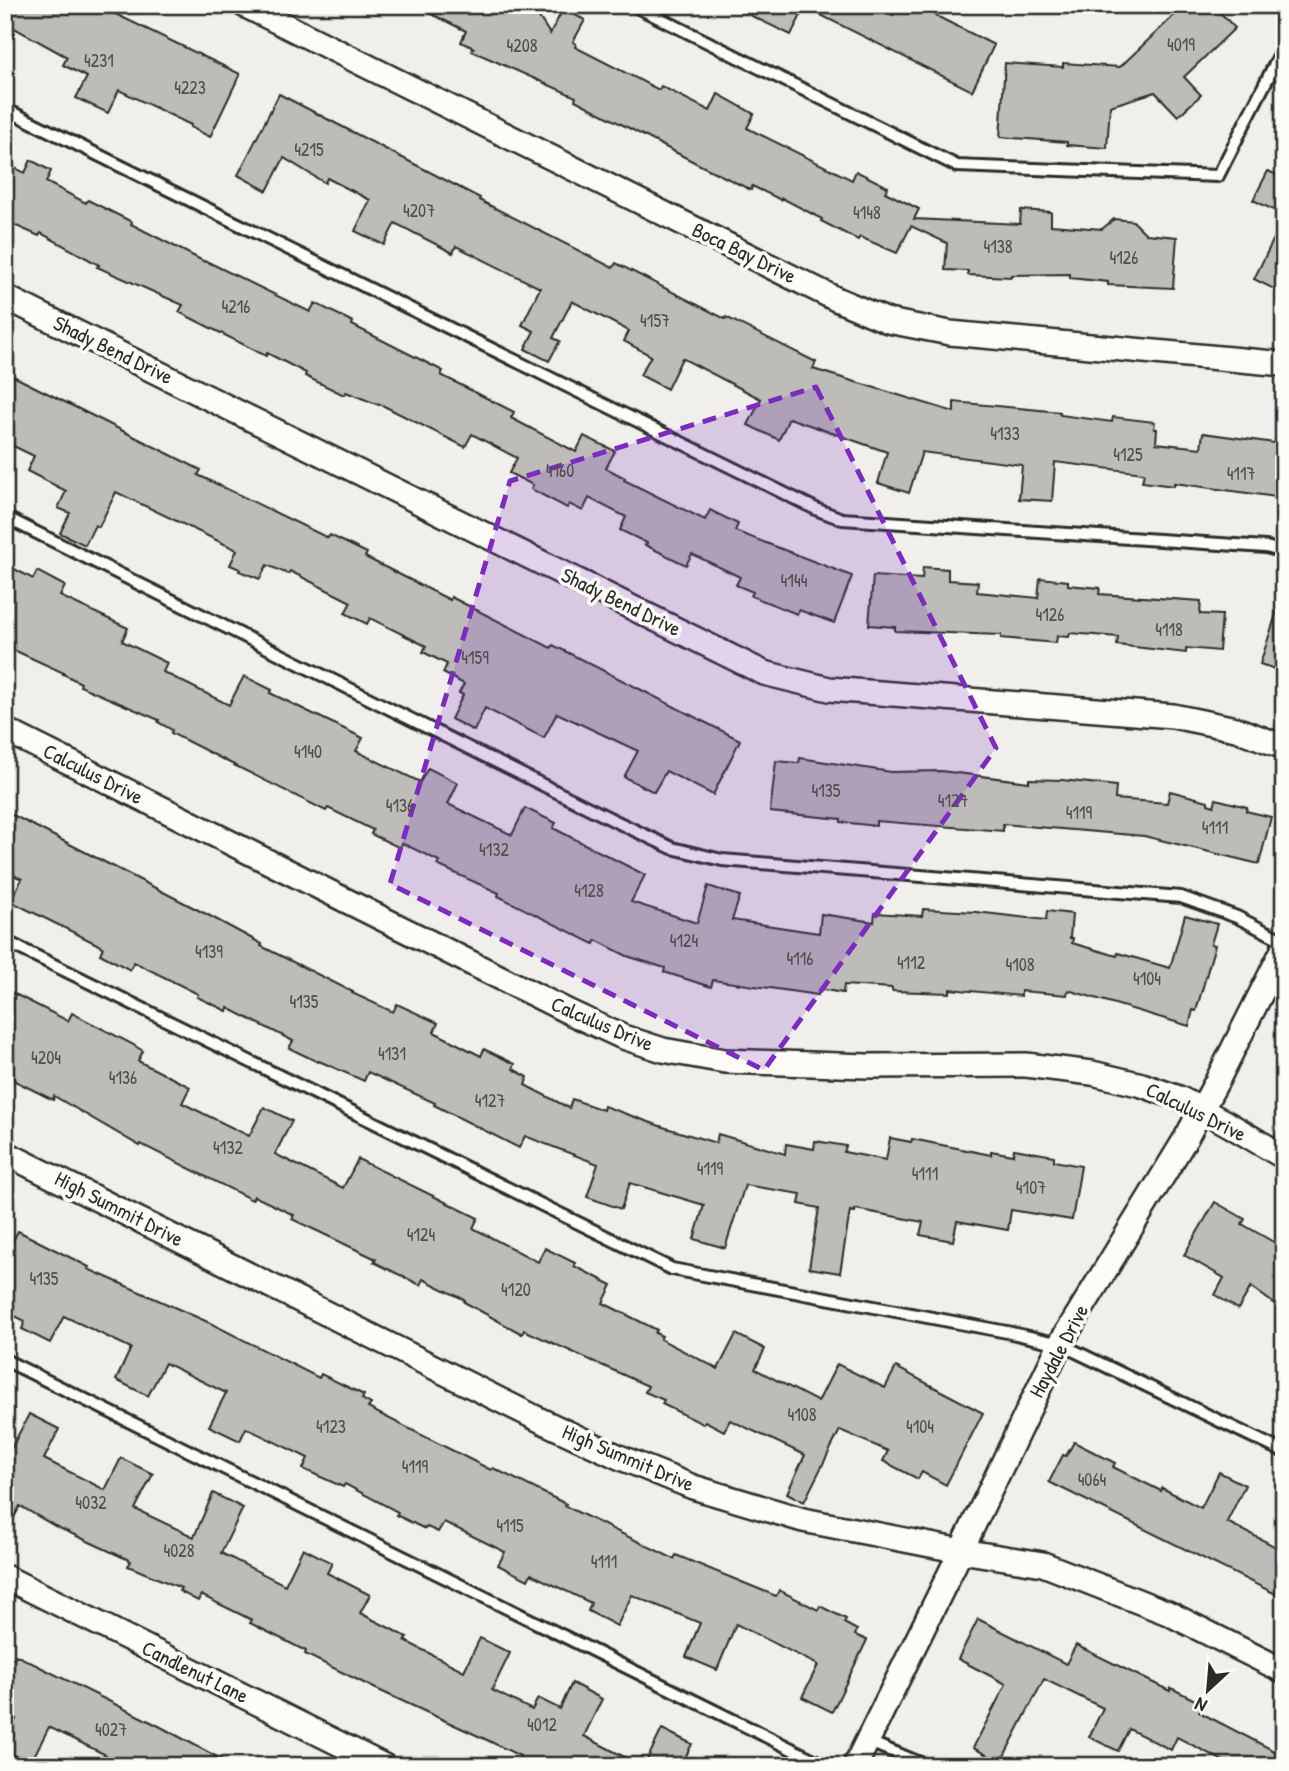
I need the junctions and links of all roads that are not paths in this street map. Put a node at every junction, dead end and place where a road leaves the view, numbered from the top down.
1 (244, 5) edge
2 (633, 5) edge
3 (1284, 46) edge
4 (5, 108) edge
5 (5, 297) edge
6 (1284, 364) edge
7 (5, 517) edge
8 (1284, 552) edge
9 (5, 730) edge
10 (1284, 747) edge
11 (5, 941) edge
12 (1284, 941) edge
13 (1284, 948) edge
14 (1201, 1110) junction
15 (5, 1153) edge
16 (1284, 1157) edge
17 (1060, 1344) junction
18 (5, 1360) edge
19 (1284, 1452) edge
20 (961, 1550) junction
21 (5, 1577) edge
22 (1284, 1671) edge
23 (867, 1741) junction
24 (384, 1766) edge
25 (826, 1766) edge
26 (855, 1766) edge
27 (927, 1766) edge

1 - 6 street, Boca Bay Drive
2 - 3 lane
4 - 8 lane
5 - 10 street, Shady Bend Drive
7 - 12 lane
9 - 14 street, Calculus Drive
11 - 17 lane
13 - 14 street, Haydale Drive
14 - 16 street, Calculus Drive
14 - 17 street, Haydale Drive
15 - 20 street, High Summit Drive
17 - 19 lane
17 - 20 street, Haydale Drive
18 - 25 lane
20 - 22 street, High Summit Drive
20 - 23 street, Haydale Drive
21 - 24 street, Candlenut Lane
23 - 26 street, Haydale Drive
23 - 27 lane

